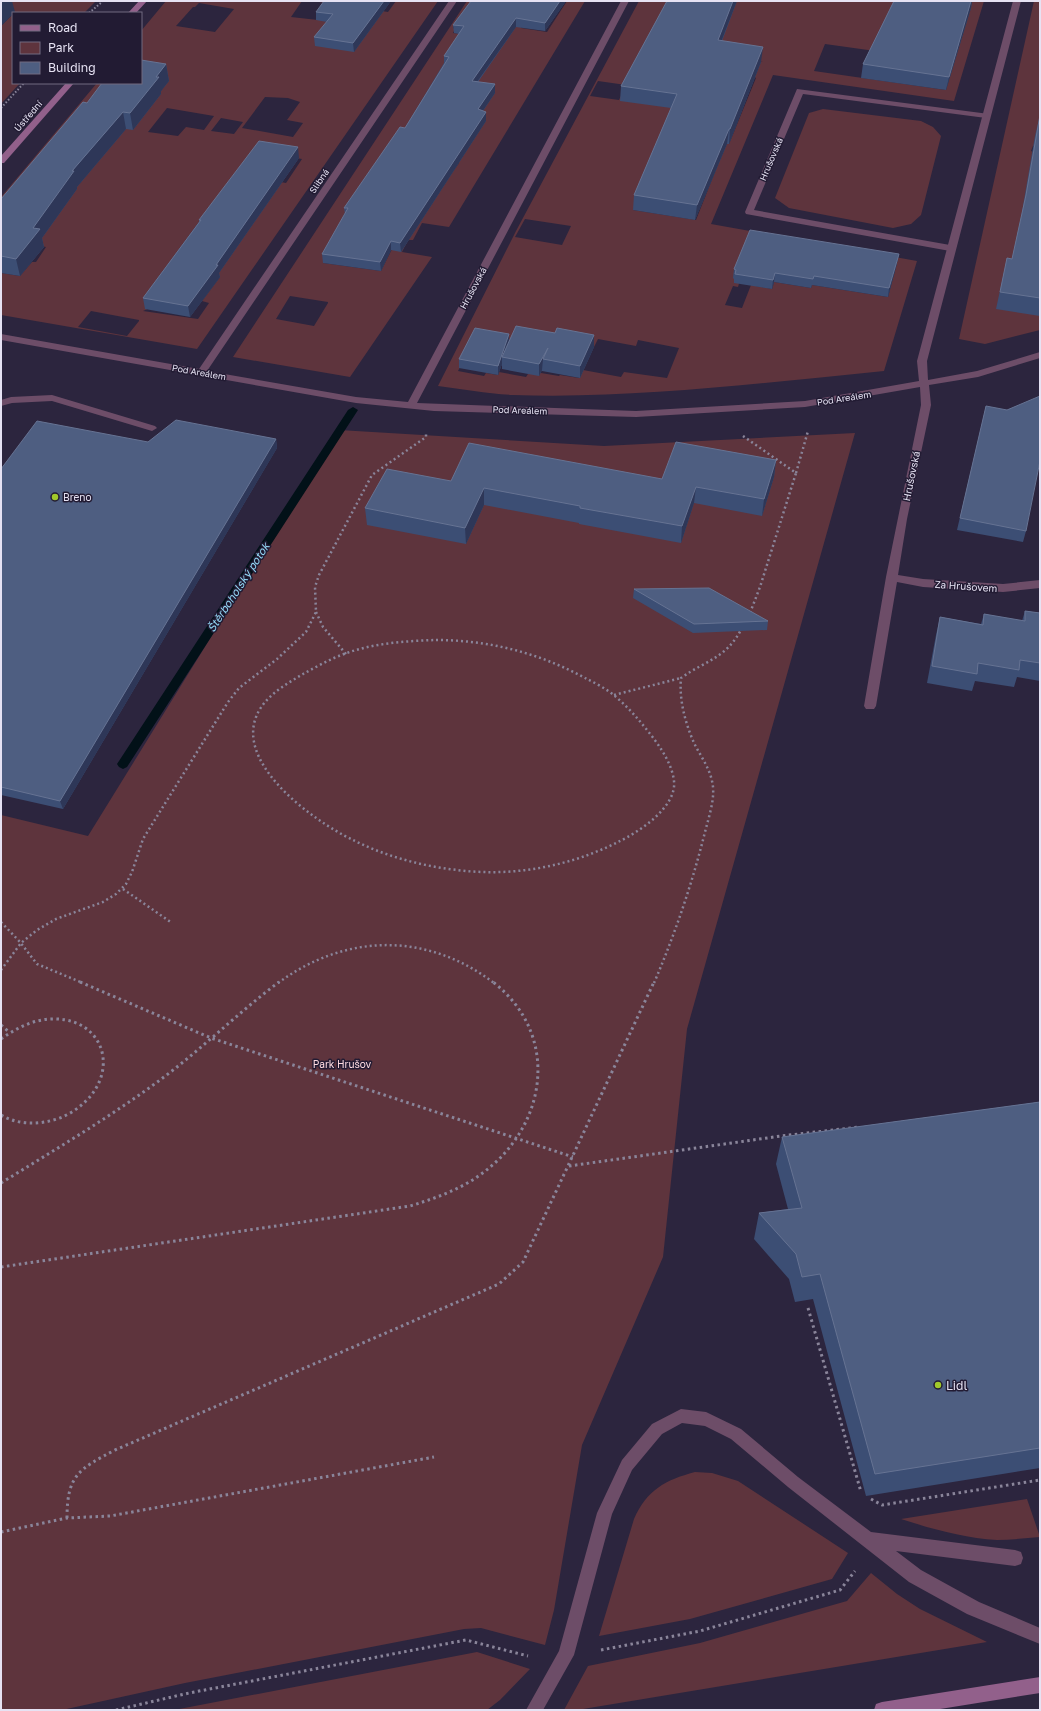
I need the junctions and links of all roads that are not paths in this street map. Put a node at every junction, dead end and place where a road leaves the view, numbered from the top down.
1 (143, 1) edge
2 (453, 1) edge
3 (625, 1) edge
4 (1017, 1) edge
5 (133, 12) edge
6 (69, 84) edge
7 (986, 116) junction
8 (1, 161) edge
9 (950, 248) junction
10 (1, 337) edge
11 (1040, 355) edge
12 (201, 373) junction
13 (925, 384) junction
14 (1, 403) edge
15 (411, 406) junction
16 (152, 428) dead end
17 (892, 577) junction
18 (1040, 584) edge
19 (870, 706) dead end
20 (869, 1540) junction
21 (1015, 1558) dead end
22 (1040, 1636) edge
23 (1040, 1685) edge
24 (534, 1710) edge
25 (882, 1710) edge

1 - 5 street
2 - 12 street, Slibná
3 - 15 street, Hrušovská
4 - 7 street, Hrušovská
6 - 8 street, Ústřední
7 - 9 street, Hrušovská
7 - 9 street, Hrušovská
9 - 13 street, Hrušovská
10 - 12 street, Pod Areálem
11 - 13 street, Pod Areálem
12 - 15 street, Pod Areálem
13 - 15 street, Pod Areálem
13 - 17 street, Hrušovská
14 - 16 street
17 - 18 street, Za Hrušovem
17 - 19 street, Hrušovská
20 - 21 street
20 - 22 street
20 - 24 street
23 - 25 street

